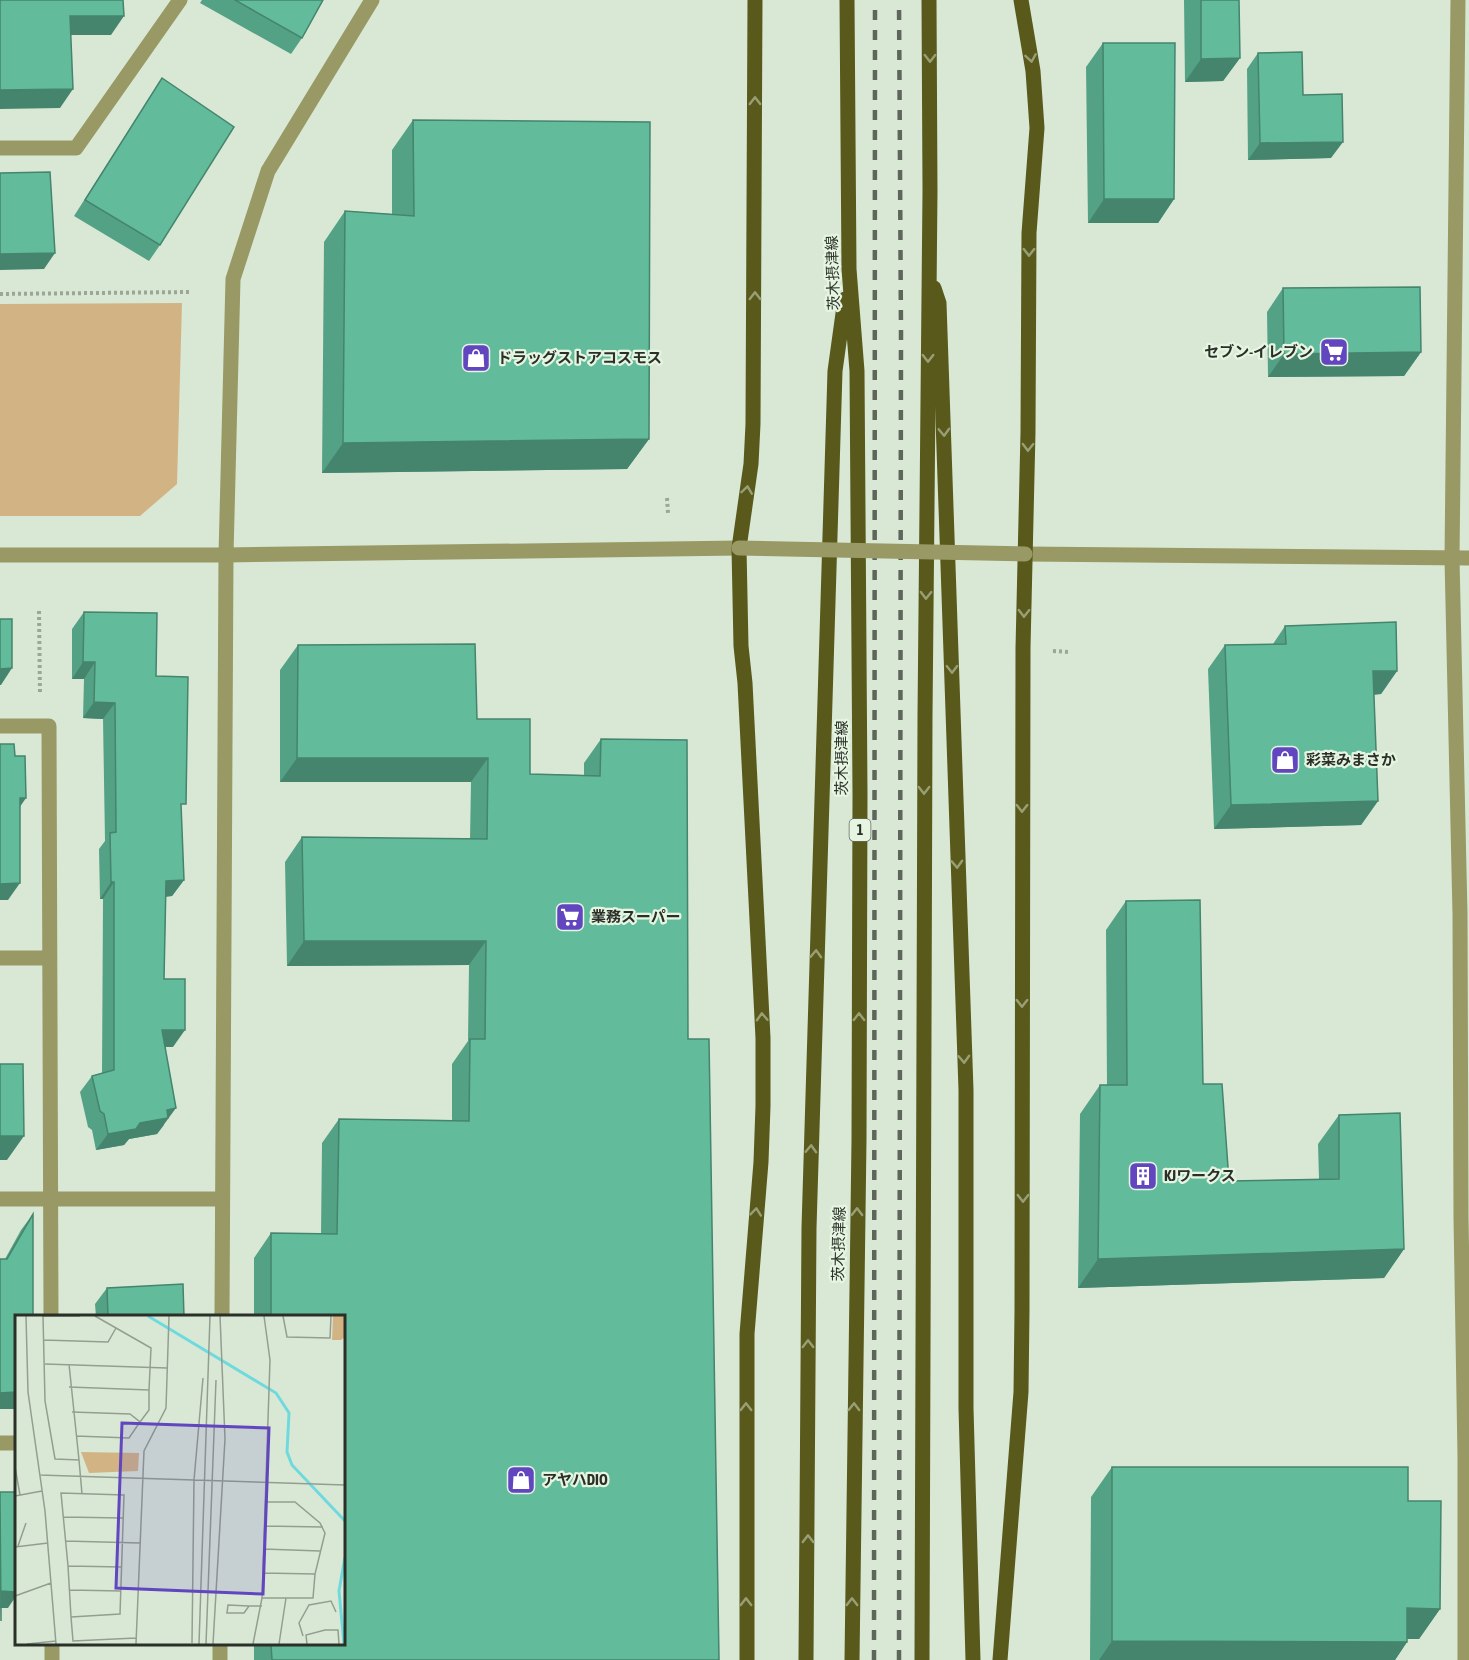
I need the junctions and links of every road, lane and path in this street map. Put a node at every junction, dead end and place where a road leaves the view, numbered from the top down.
1 (180, 0) edge
2 (372, 0) edge
3 (755, 0) edge
4 (847, 0) edge
5 (929, 0) edge
6 (1021, 0) edge
7 (1458, 0) edge
8 (0, 148) edge
9 (849, 269) junction
10 (929, 271) junction
11 (189, 292) dead end
12 (0, 294) edge
13 (667, 498) dead end
14 (668, 513) dead end
15 (739, 548) junction
16 (1026, 554) junction
17 (0, 555) edge
18 (226, 555) junction
19 (1469, 558) edge
20 (1452, 559) junction
21 (39, 611) dead end
22 (1049, 651) dead end
23 (1070, 652) dead end
24 (0, 726) edge
25 (40, 726) junction
26 (1462, 741) edge
27 (0, 958) edge
28 (50, 958) junction
29 (1464, 982) edge
30 (0, 1199) edge
31 (51, 1199) junction
32 (222, 1199) junction
33 (1465, 1218) edge
34 (51, 1315) edge
35 (222, 1315) edge
36 (1467, 1456) edge
37 (747, 1660) edge
38 (806, 1660) edge
39 (852, 1660) edge
40 (922, 1660) edge
41 (973, 1660) edge
42 (1000, 1660) edge
43 (1464, 1660) edge

1 - 8 street
2 - 18 street
15 -> 3 main road
4 - 9 main road, 茨木摂津線 / 1
5 -> 10 main road
6 -> 16 main road
7 - 20 street
38 -> 9 main road
39 -> 9 main road, 茨木摂津線 / 1
10 -> 40 main road
10 -> 41 main road
11 - 12 path
13 - 14 path
15 - 16 street, bridge
15 - 18 street
37 -> 15 main road
16 - 20 street
16 -> 42 main road
17 - 18 street
18 - 32 street
19 - 20 street
20 - 26 street
21 - 25 path
22 - 23 path
24 - 25 street
25 - 28 street
26 - 29 street
27 - 28 street
28 - 31 street
29 - 33 street
30 - 31 street
31 - 32 street
31 - 34 street
32 - 35 street
33 - 36 street
36 - 43 street

